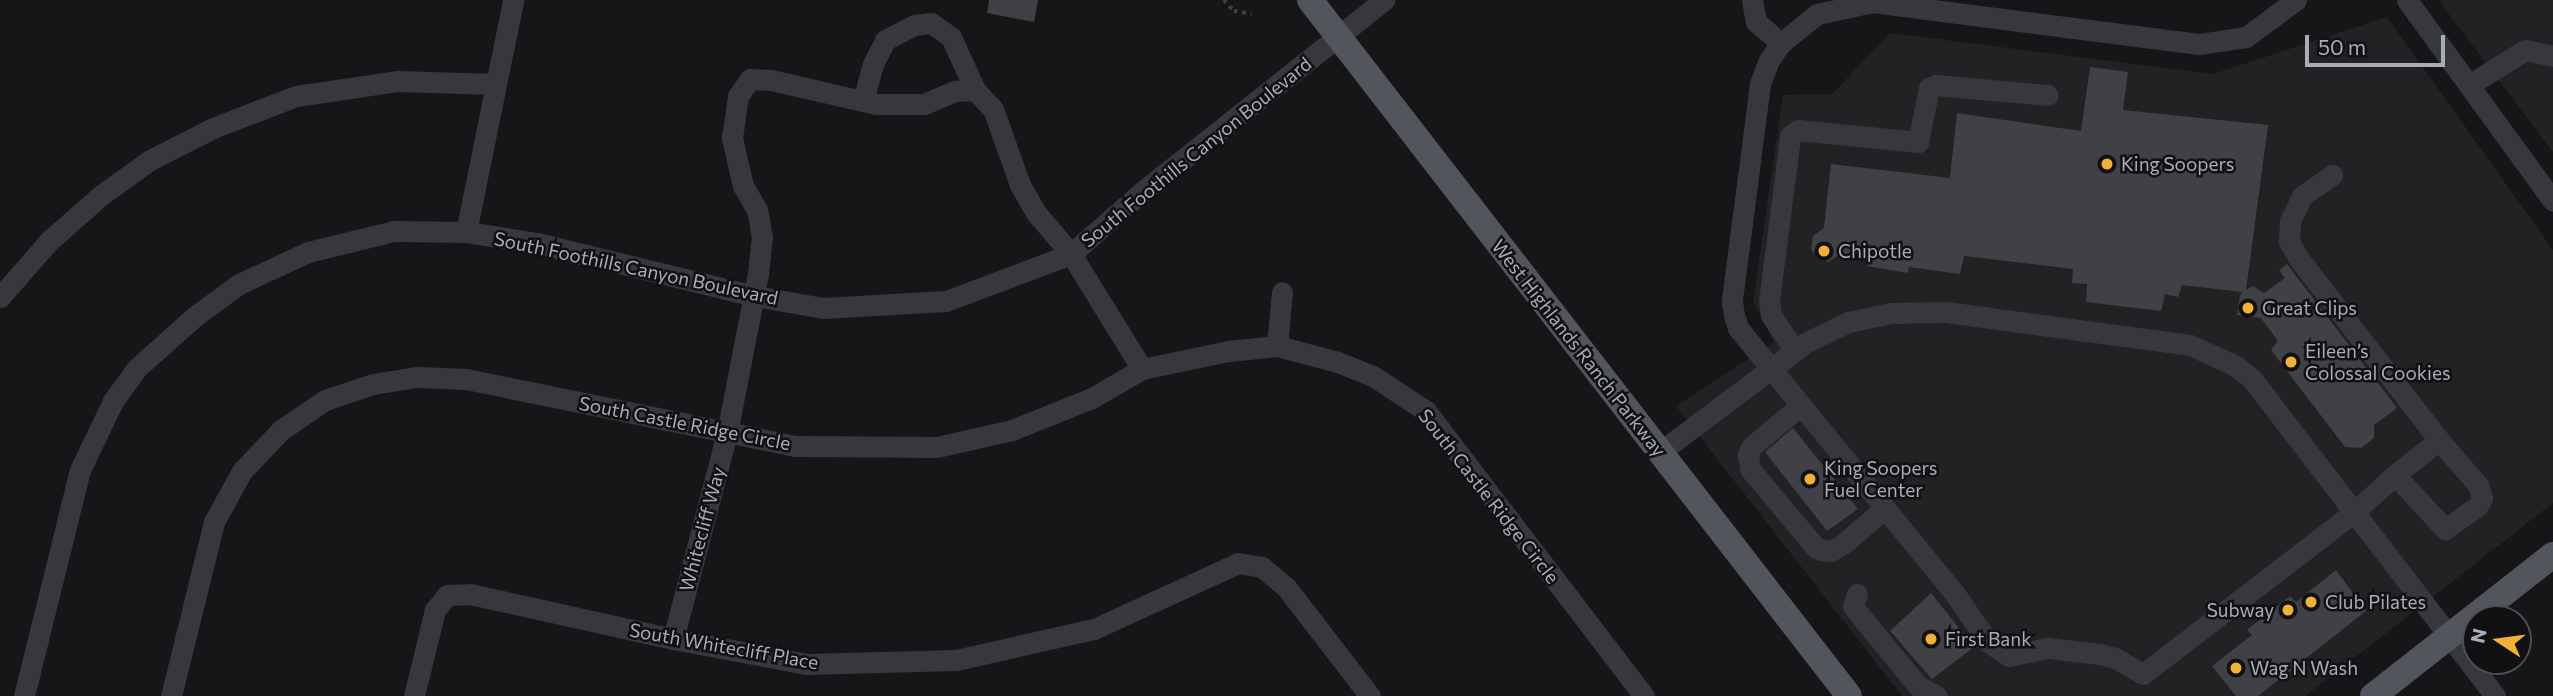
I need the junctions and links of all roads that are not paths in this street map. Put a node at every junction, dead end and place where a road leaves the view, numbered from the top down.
1 (513, 0) edge
2 (1310, 0) edge
3 (1384, 0) edge
4 (1752, 0) edge
5 (2296, 0) edge
6 (2407, 0) edge
7 (1818, 6) edge
8 (1338, 36) junction
9 (1781, 43) junction
10 (2553, 56) edge
11 (494, 84) junction
12 (2469, 85) junction
13 (975, 90) junction
14 (2048, 95) dead end
15 (863, 101) junction
16 (2332, 174) dead end
17 (2553, 201) edge
18 (466, 232) junction
19 (1071, 254) junction
20 (1282, 292) dead end
21 (755, 296) junction
22 (0, 298) edge
23 (1277, 346) junction
24 (1795, 351) junction
25 (1143, 369) junction
26 (1772, 369) junction
27 (1801, 405) junction
28 (727, 433) junction
29 (2439, 440) junction
30 (1660, 452) junction
31 (2395, 475) junction
32 (1885, 508) junction
33 (2353, 513) junction
34 (2553, 555) edge
35 (1857, 594) dead end
36 (2448, 638) junction
37 (673, 639) junction
38 (24, 696) edge
39 (171, 696) edge
40 (414, 696) edge
41 (1370, 696) edge
42 (1644, 696) edge
43 (1849, 696) edge
44 (1937, 696) edge
45 (2373, 696) edge
46 (2496, 696) edge

1 - 11 street
2 - 8 main road, West Highlands Ranch Parkway
3 - 8 street, South Foothills Canyon Boulevard
4 - 9 street
5 - 7 street
6 - 12 street
7 - 9 street
8 - 19 street, South Foothills Canyon Boulevard
8 - 30 main road, West Highlands Ranch Parkway
9 - 26 street
10 - 12 street
11 - 18 street
11 - 22 street
12 - 17 street
13 - 15 street
13 - 15 street
13 - 19 street
14 - 24 street
15 - 21 street, Whitecliff Way
16 - 29 street
18 - 21 street, South Foothills Canyon Boulevard
18 - 38 street, South Foothills Canyon Boulevard
19 - 21 street, South Foothills Canyon Boulevard
19 - 25 street
20 - 23 street
21 - 28 street, Whitecliff Way
23 - 25 street, South Castle Ridge Circle
23 - 42 street, South Castle Ridge Circle
24 - 26 street
24 - 33 street
25 - 28 street, South Castle Ridge Circle
26 - 27 street
26 - 30 street
27 - 32 street
27 - 32 street
28 - 37 street, Whitecliff Way
28 - 39 street, South Castle Ridge Circle
29 - 31 street
29 - 31 street
30 - 43 main road, West Highlands Ranch Parkway
31 - 33 street
32 - 33 street
33 - 36 street
34 - 36 main road
35 - 44 street
36 - 45 main road
36 - 46 street
37 - 40 street, South Whitecliff Place
37 - 41 street, South Whitecliff Place

